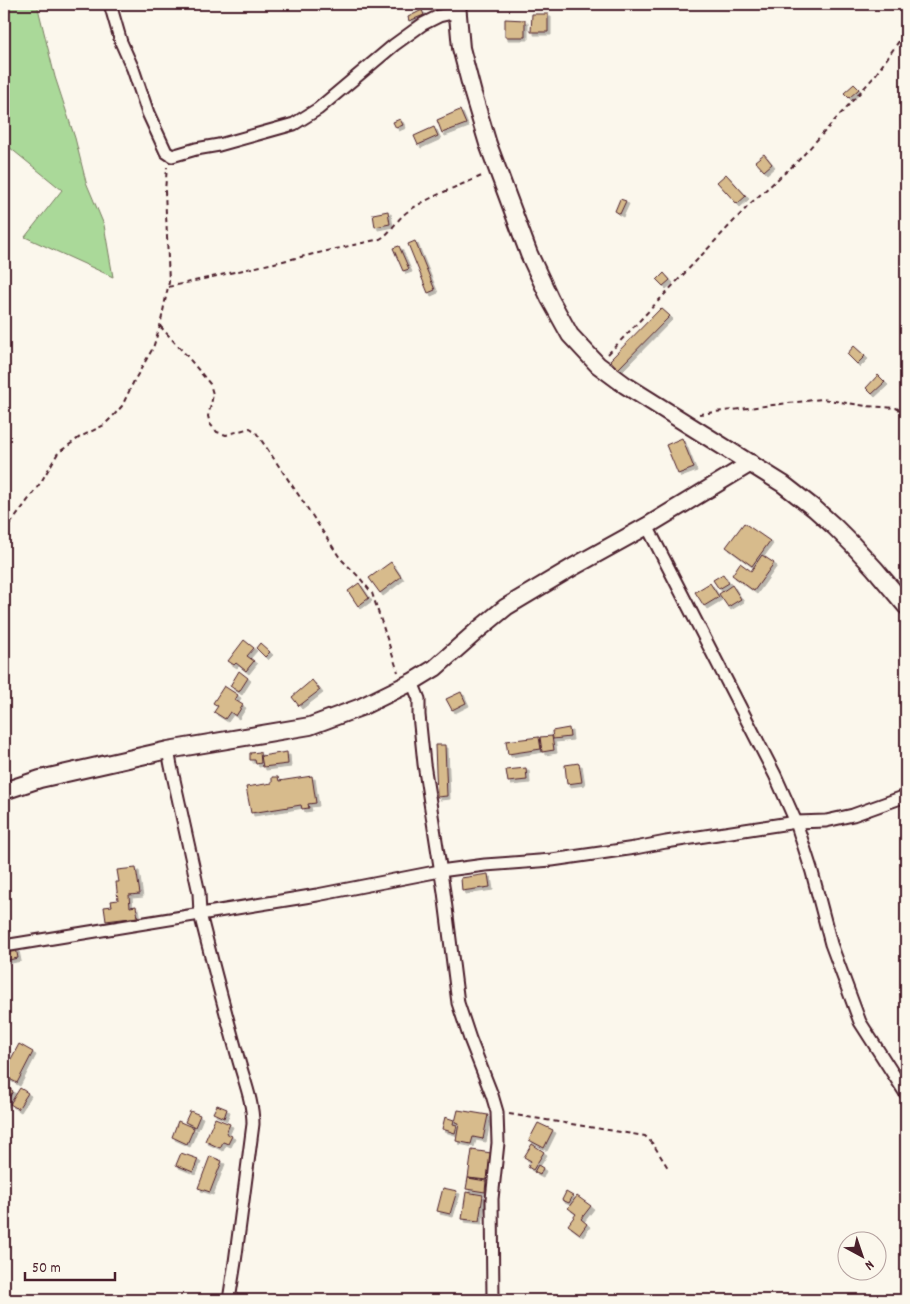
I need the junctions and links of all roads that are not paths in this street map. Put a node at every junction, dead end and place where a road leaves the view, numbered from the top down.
1 (110, 4) edge
2 (457, 8) edge
3 (751, 463) junction
4 (647, 526) junction
5 (906, 606) edge
6 (407, 684) junction
7 (168, 750) junction
8 (4, 791) edge
9 (906, 796) edge
10 (796, 822) junction
11 (440, 871) junction
12 (200, 914) junction
13 (4, 946) edge
14 (906, 1094) edge
15 (229, 1300) edge
16 (493, 1300) edge

1 - 2 street
2 - 3 street
3 - 4 street
3 - 5 street
4 - 6 street
4 - 10 street
6 - 7 street
6 - 11 street
7 - 8 street
7 - 12 street
9 - 10 street
10 - 11 street
10 - 14 street
11 - 12 street
11 - 16 street
12 - 13 street
12 - 15 street

